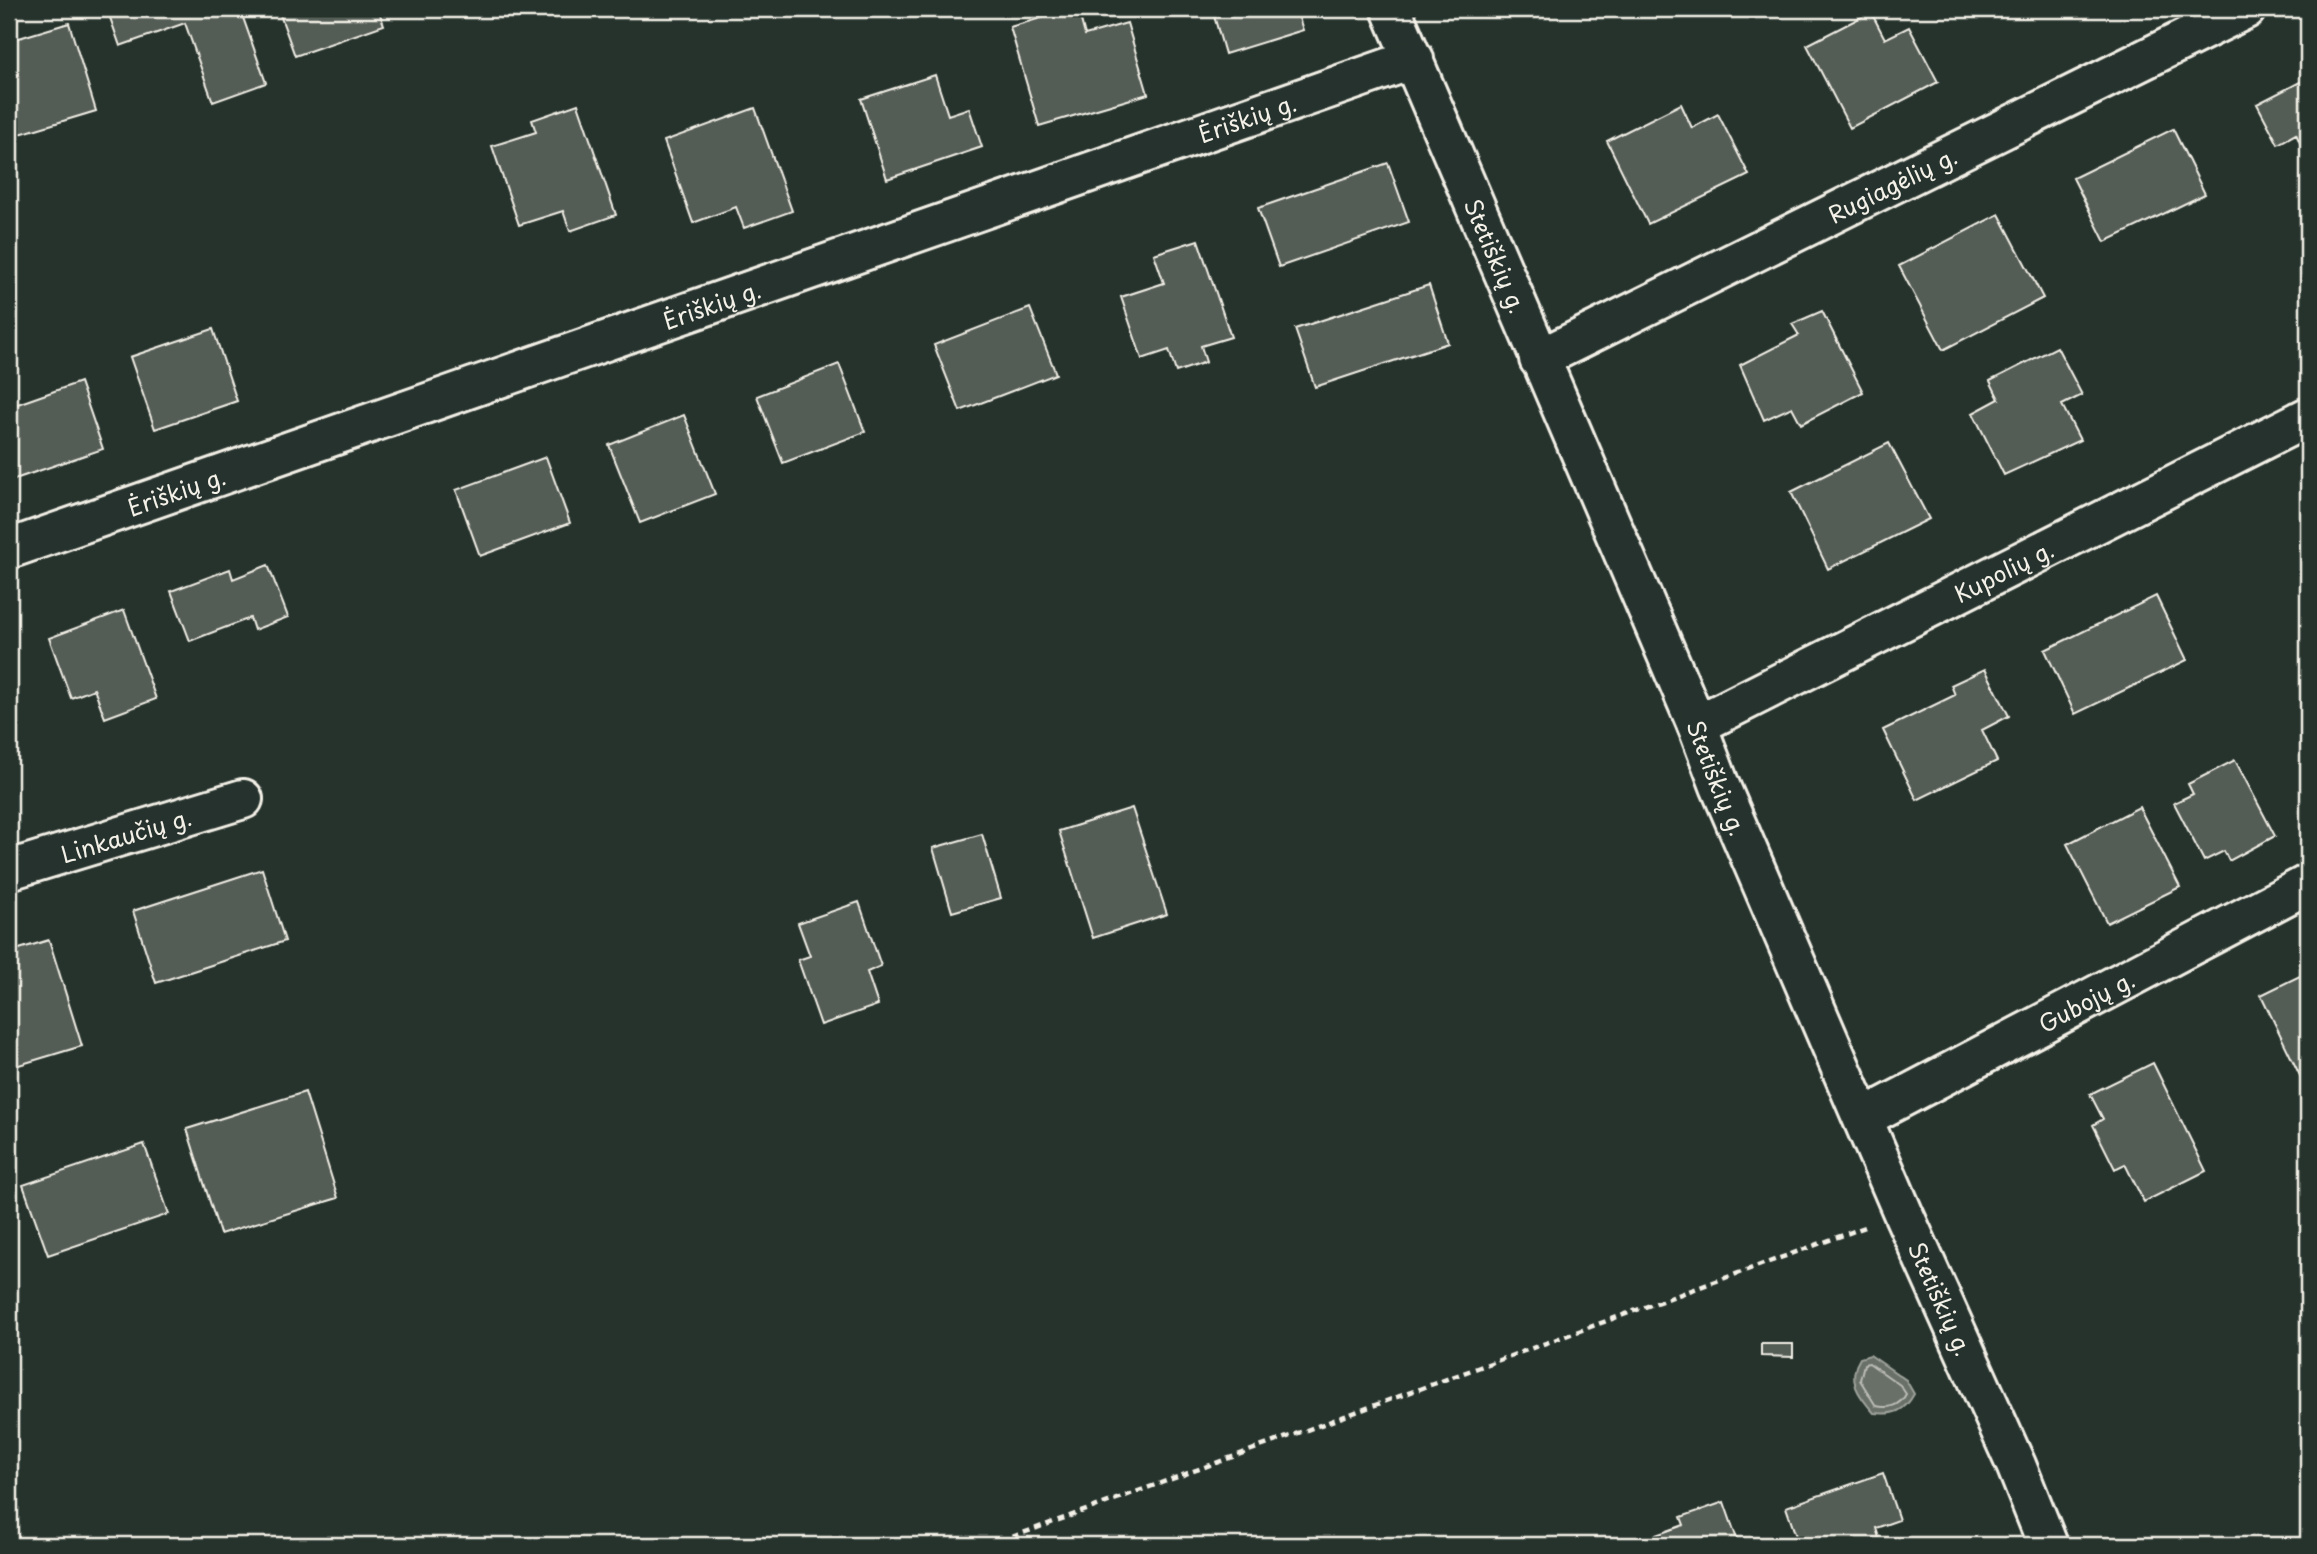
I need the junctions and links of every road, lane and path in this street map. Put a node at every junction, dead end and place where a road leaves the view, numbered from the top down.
1 (1391, 9) edge
2 (2246, 9) edge
3 (1413, 59) junction
4 (1539, 359) junction
5 (2308, 417) edge
6 (9, 549) edge
7 (1697, 725) junction
8 (243, 800) dead end
9 (9, 870) edge
10 (2308, 884) edge
11 (1863, 1118) junction
12 (1903, 1213) junction
13 (990, 1545) edge
14 (2048, 1545) edge

1 - 3 street, Stetiškių g.
2 - 4 street, Rugiagėlių g.
3 - 4 street, Stetiškių g.
3 - 6 street, Ėriškių g.
4 - 7 street, Stetiškių g.
5 - 7 street, Kupolių g.
7 - 11 street, Stetiškių g.
8 - 9 street, Linkaučių g.
10 - 11 street, Gubojų g.
11 - 12 street, Stetiškių g.
12 - 13 path
12 - 14 street, Stetiškių g.

